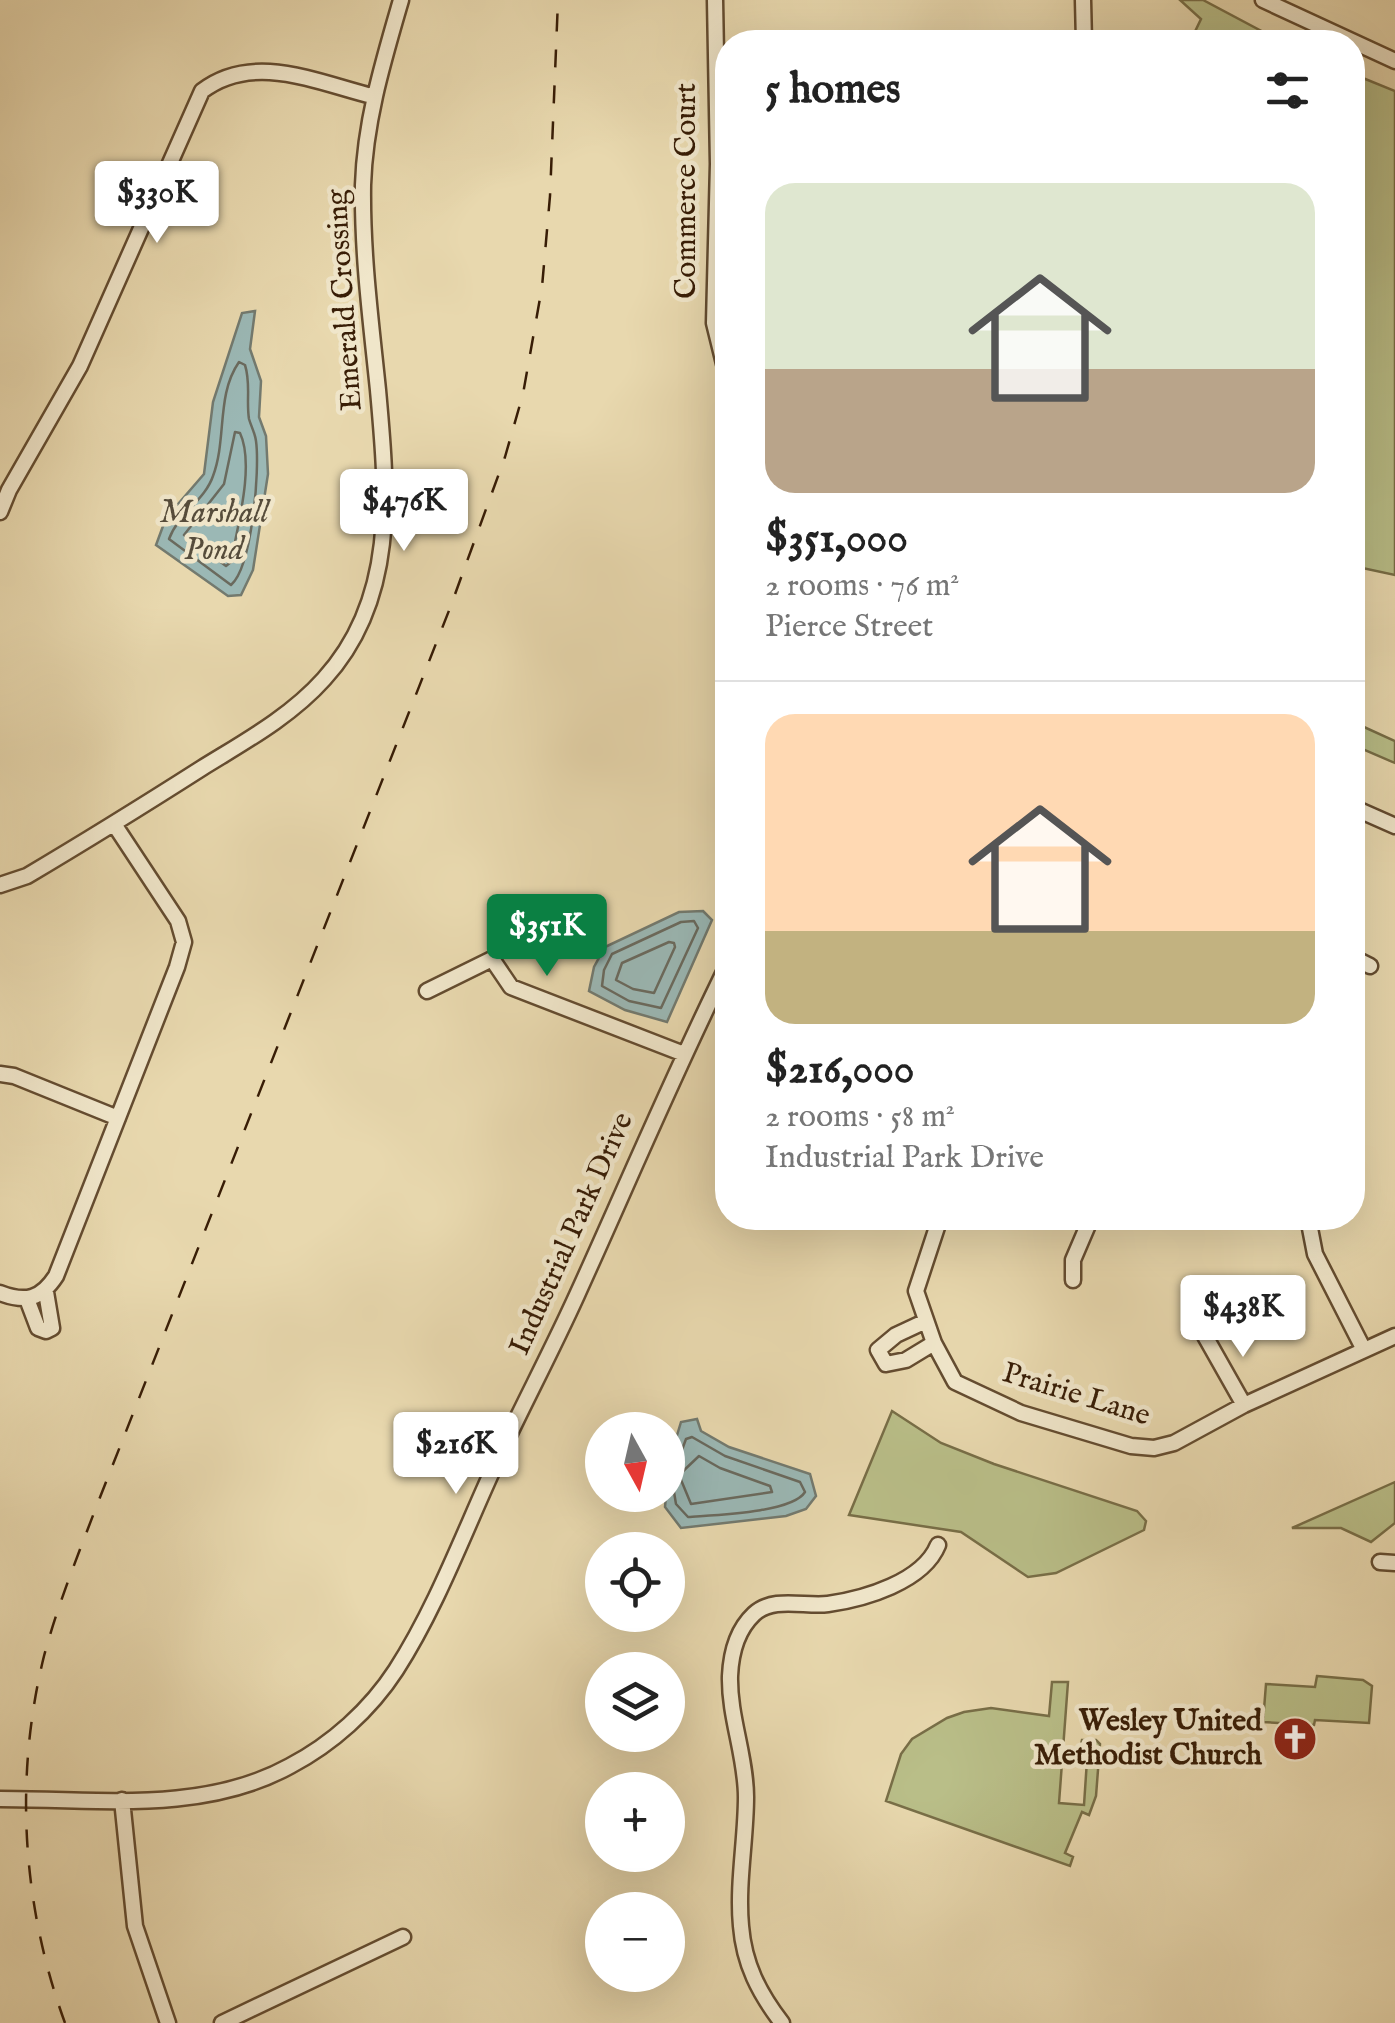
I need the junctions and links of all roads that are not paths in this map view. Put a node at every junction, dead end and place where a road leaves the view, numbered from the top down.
1 (401, 0) edge
2 (714, 0) edge
3 (1083, 0) edge
4 (1263, 0) edge
5 (1084, 30) edge
6 (1328, 30) edge
7 (715, 41) edge
8 (1365, 47) edge
9 (1395, 61) edge
10 (372, 96) junction
11 (715, 283) edge
12 (715, 327) edge
13 (0, 512) edge
14 (1365, 813) edge
15 (114, 824) junction
16 (1395, 826) edge
17 (0, 886) edge
18 (1365, 964) edge
19 (1370, 966) dead end
20 (426, 990) dead end
21 (715, 991) edge
22 (684, 1054) junction
23 (0, 1074) edge
24 (118, 1118) junction
25 (936, 1230) edge
26 (1086, 1230) edge
27 (1310, 1230) edge
28 (1073, 1280) dead end
29 (0, 1292) edge
30 (46, 1292) junction
31 (27, 1298) junction
32 (926, 1321) junction
33 (1205, 1336) dead end
34 (1395, 1336) edge
35 (934, 1344) junction
36 (1363, 1348) junction
37 (1244, 1405) junction
38 (938, 1546) dead end
39 (0, 1799) edge
40 (122, 1800) junction
41 (402, 1937) dead end
42 (168, 2023) edge
43 (222, 2023) edge
44 (782, 2023) edge

1 - 10 street, Emerald Crossing
2 - 7 street, Commerce Court
3 - 5 street
4 - 6 street
8 - 9 street
10 - 13 street
10 - 15 street, Emerald Crossing
11 - 12 street, Commerce Court
14 - 16 street
15 - 17 street, Emerald Crossing
15 - 24 street
18 - 19 street
20 - 22 street
21 - 22 street, Industrial Park Drive
22 - 40 street, Industrial Park Drive
23 - 24 street
24 - 30 street
25 - 32 street, Prairie Lane
26 - 28 street
27 - 36 street
29 - 31 street
30 - 31 street
30 - 31 street
32 - 35 street, Prairie Lane
32 - 35 street
33 - 37 street
34 - 36 street, Prairie Lane
35 - 37 street, Prairie Lane
36 - 37 street, Prairie Lane
38 - 44 street
39 - 40 street, Industrial Park Drive
40 - 42 street
41 - 43 street

